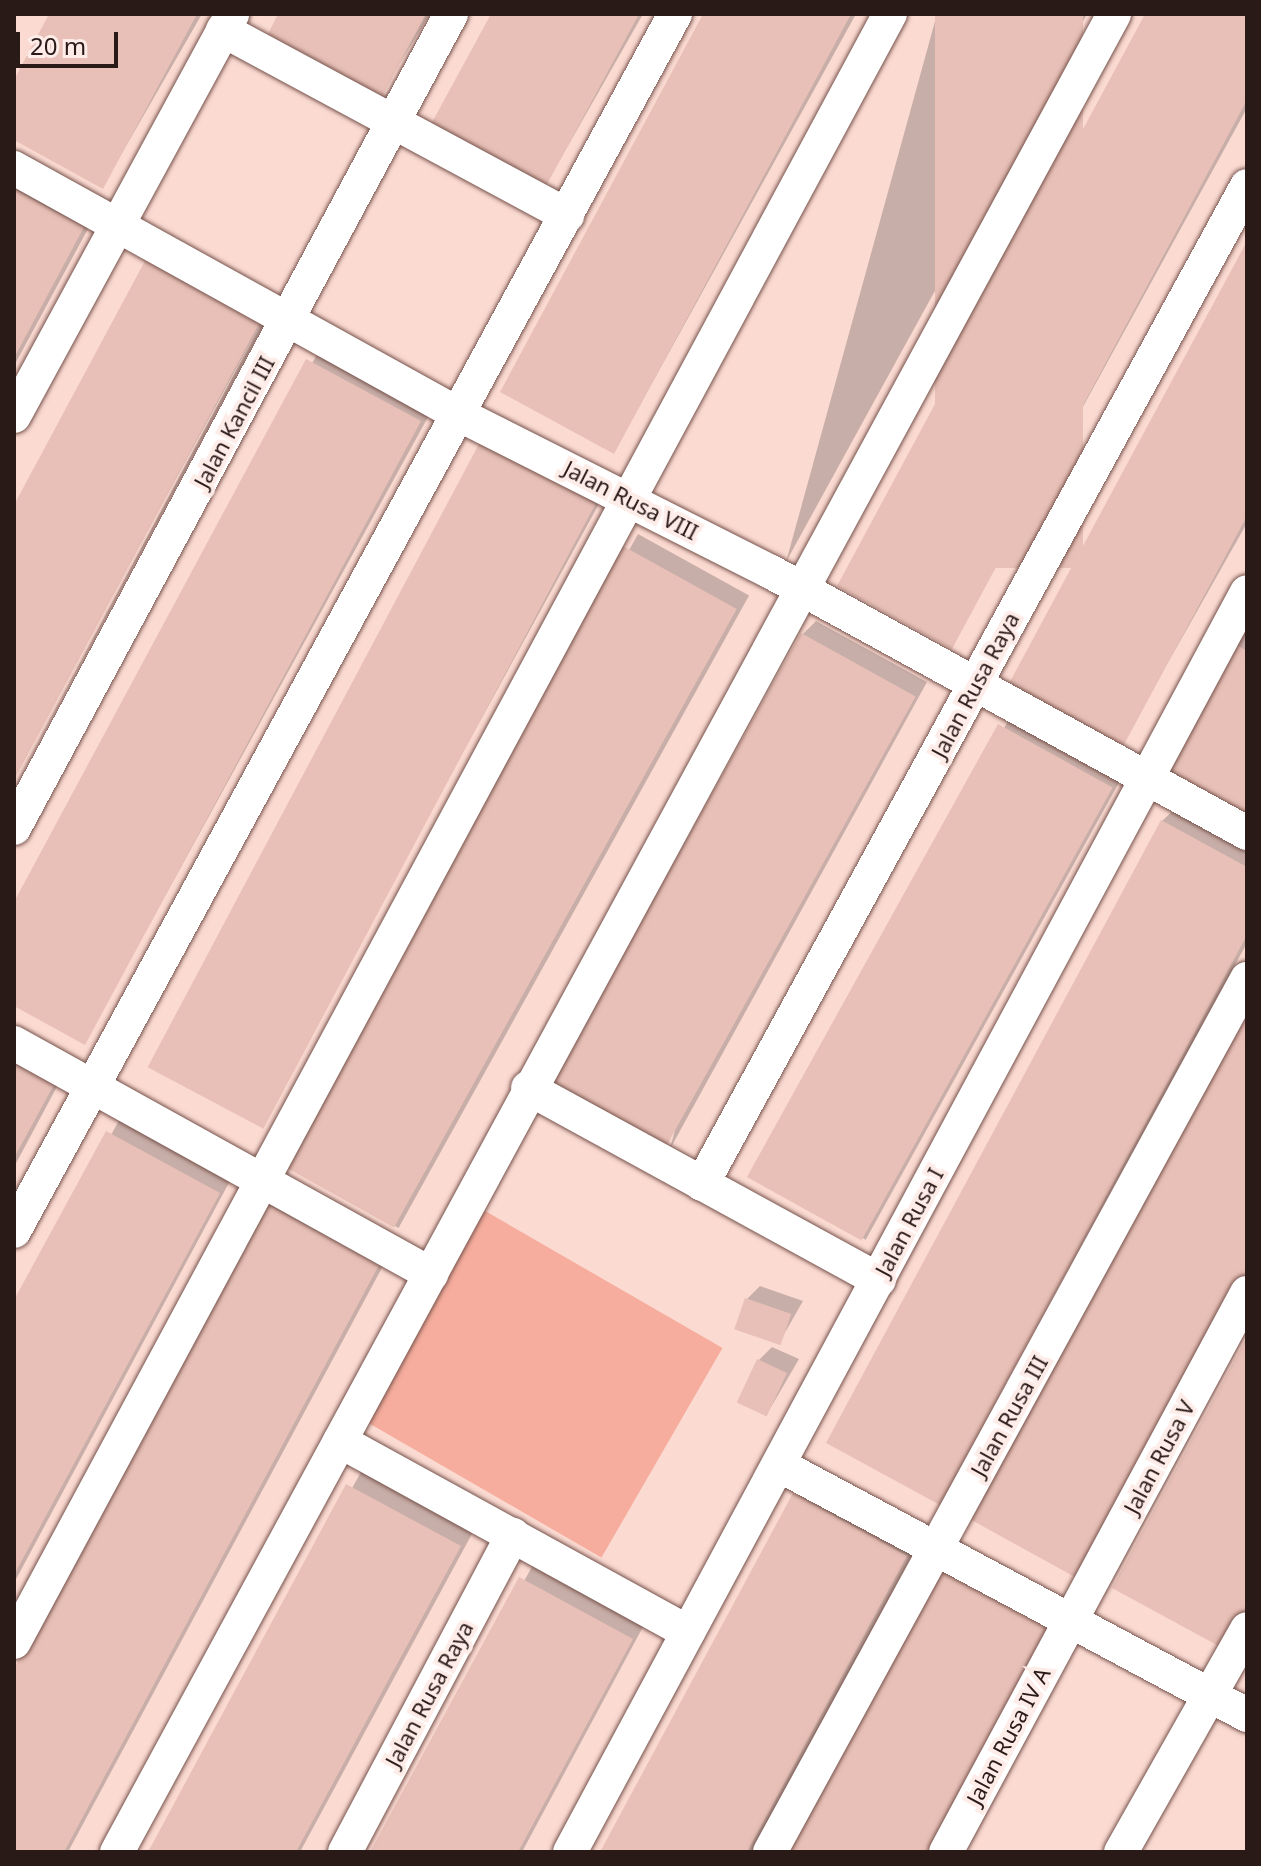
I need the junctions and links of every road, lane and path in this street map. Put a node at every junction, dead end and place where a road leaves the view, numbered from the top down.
1 (451, 14) edge
2 (675, 14) edge
3 (890, 14) edge
4 (1114, 14) edge
5 (227, 22) edge
6 (395, 121) junction
7 (14, 168) edge
8 (1247, 186) edge
9 (567, 215) junction
10 (117, 225) junction
11 (287, 319) junction
12 (458, 414) junction
13 (14, 416) edge
14 (628, 497) junction
15 (800, 591) junction
16 (1247, 592) edge
17 (1237, 633) edge
18 (975, 686) junction
19 (1144, 778) junction
20 (14, 828) edge
21 (1247, 833) edge
22 (1247, 979) edge
23 (14, 1043) edge
24 (93, 1086) junction
25 (528, 1088) junction
26 (263, 1183) junction
27 (702, 1184) junction
28 (14, 1231) edge
29 (431, 1274) junction
30 (879, 1280) junction
31 (1247, 1293) edge
32 (340, 1441) junction
33 (779, 1465) junction
34 (513, 1535) junction
35 (936, 1549) junction
36 (1070, 1621) junction
37 (1247, 1629) edge
38 (688, 1632) junction
39 (14, 1642) edge
40 (1210, 1696) junction
41 (1247, 1715) edge
42 (117, 1852) edge
43 (345, 1852) edge
44 (570, 1852) edge
45 (770, 1852) edge
46 (946, 1852) edge
47 (1121, 1852) edge

1 - 6 street, Jalan Kancil III
2 - 9 street
3 - 14 street
4 - 15 street
5 - 6 street
5 - 10 street
6 - 9 street
6 - 11 street, Jalan Kancil III
7 - 10 street, Jalan Rusa VIII
8 - 18 street, Jalan Rusa Raya
9 - 12 street
10 - 11 street, Jalan Rusa VIII
10 - 13 street
11 - 12 street, Jalan Rusa VIII
11 - 20 street, Jalan Kancil III
12 - 14 street, Jalan Rusa VIII
12 - 24 street
14 - 15 street, Jalan Rusa VIII
14 - 26 street
15 - 18 street, Jalan Rusa VIII
15 - 25 street
16 - 17 street, Jalan Rusa I
17 - 19 street, Jalan Rusa I
18 - 19 street, Jalan Rusa VIII
18 - 27 street, Jalan Rusa Raya
19 - 21 street, Jalan Rusa VIII
19 - 30 street, Jalan Rusa I
22 - 35 street, Jalan Rusa III
23 - 24 street
24 - 26 street
24 - 28 street
25 - 27 street
25 - 29 street
26 - 29 street
26 - 39 street
27 - 30 street
29 - 32 street
30 - 33 street, Jalan Rusa I
31 - 36 street, Jalan Rusa V
32 - 34 street
32 - 42 street
33 - 35 street
33 - 38 street, Jalan Rusa I
34 - 38 street
34 - 43 street, Jalan Rusa Raya
35 - 36 street
35 - 45 street, Jalan Rusa III
36 - 40 street
36 - 46 street, Jalan Rusa IV A
37 - 40 street
38 - 44 street, Jalan Rusa I
40 - 41 street
40 - 47 street

